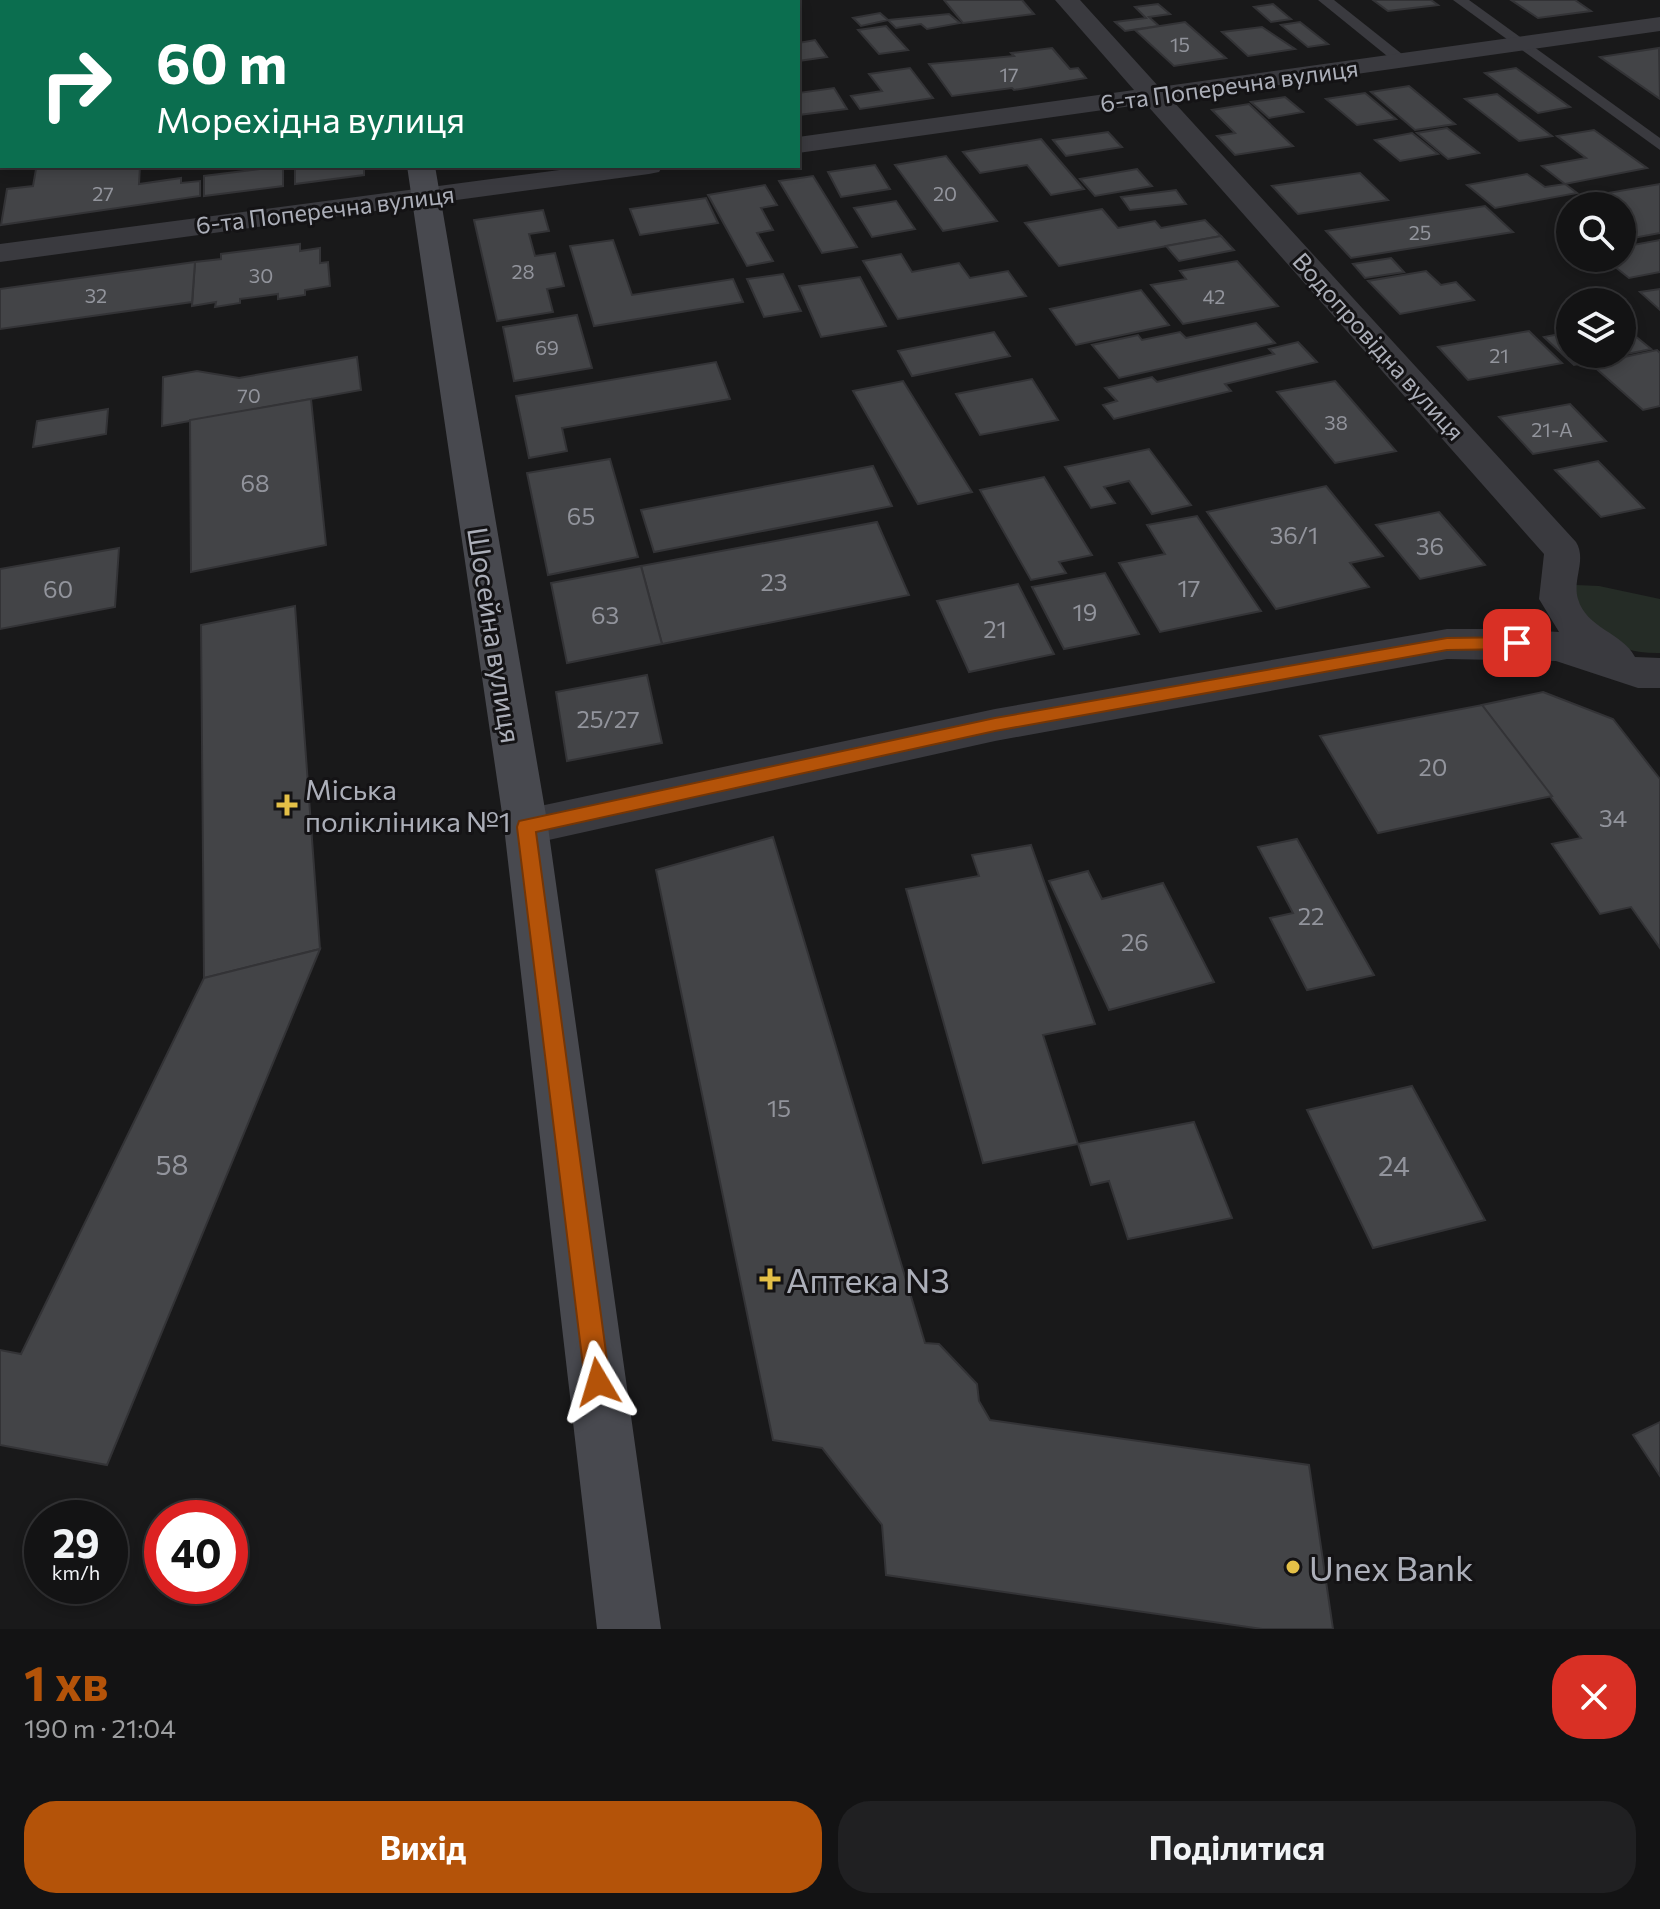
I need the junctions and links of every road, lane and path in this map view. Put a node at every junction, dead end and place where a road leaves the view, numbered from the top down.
1 (1067, 0) edge
2 (1325, 0) edge
3 (1460, 0) edge
4 (1660, 24) edge
5 (1520, 45) junction
6 (1402, 61) junction
7 (1154, 96) junction
8 (800, 145) edge
9 (1660, 145) edge
10 (635, 168) edge
11 (423, 180) edge
12 (0, 253) edge
13 (1655, 681) edge
14 (526, 827) junction
15 (629, 1629) edge

1 - 7 street, Водопровідна вулиця
2 - 6 lane
3 - 5 lane
4 - 5 street, 6-та Поперечна вулиця
5 - 6 street, 6-та Поперечна вулиця
5 - 9 lane
6 - 7 street, 6-та Поперечна вулиця
7 - 8 street, 6-та Поперечна вулиця
7 - 13 street, Водопровідна вулиця
10 - 11 street, 6-та Поперечна вулиця
11 - 12 street, 6-та Поперечна вулиця
11 - 14 street, Шосейна вулиця
13 - 14 street
14 - 15 street, Шосейна вулиця

